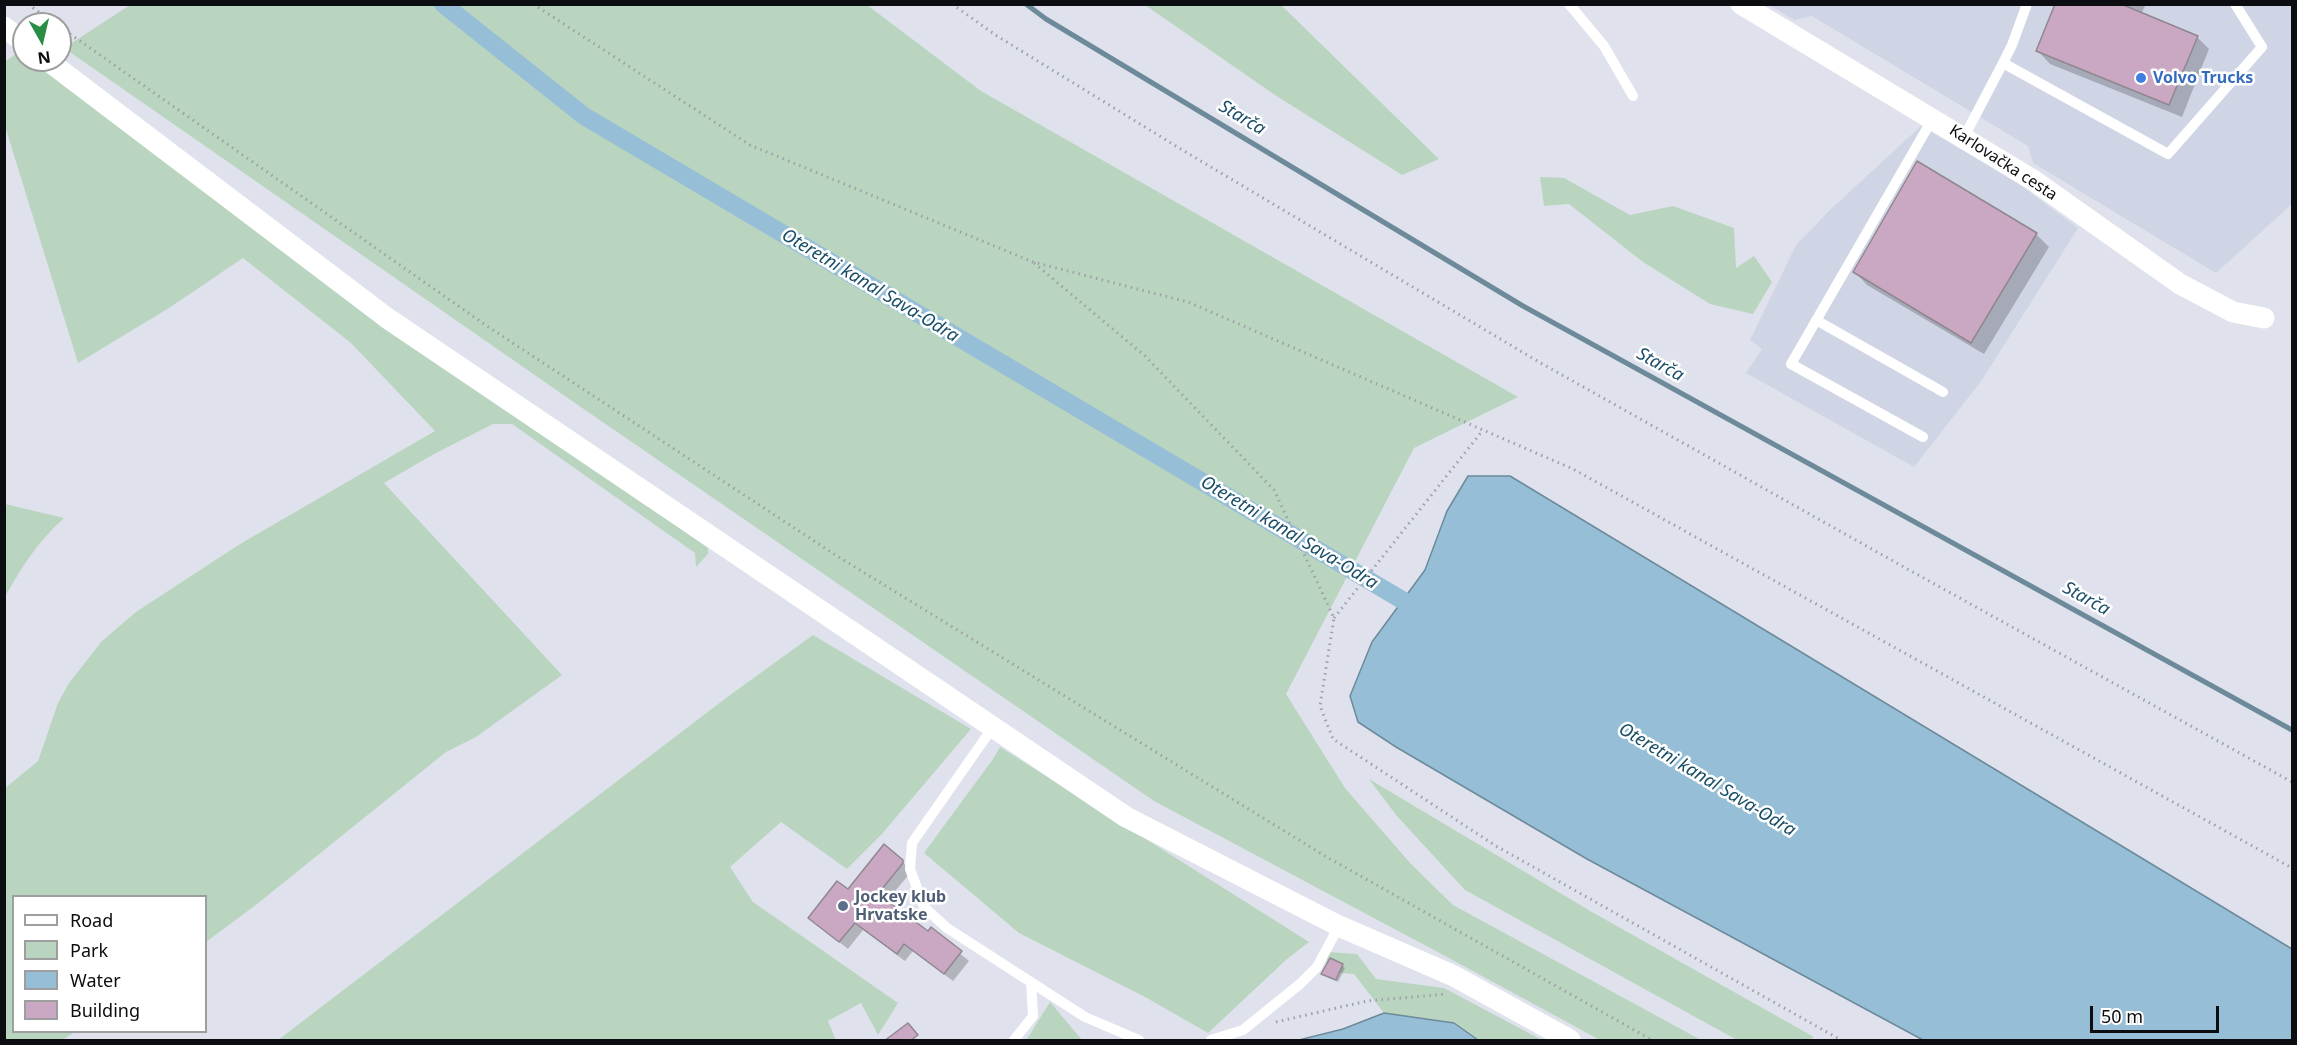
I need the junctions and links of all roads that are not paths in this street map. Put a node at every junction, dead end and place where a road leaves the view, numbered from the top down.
1 (1569, 4) edge
2 (1741, 4) edge
3 (2027, 4) edge
4 (2235, 4) edge
5 (2003, 63) junction
6 (63, 72) edge
7 (1633, 96) dead end
8 (1932, 118) junction
9 (1964, 137) junction
10 (2264, 318) dead end
11 (1816, 320) junction
12 (1942, 392) dead end
13 (1923, 436) dead end
14 (993, 727) junction
15 (1339, 926) junction
16 (1031, 982) junction
17 (1014, 1041) edge
18 (1139, 1041) edge
19 (1211, 1041) edge
20 (1570, 1041) edge

1 - 7 lane
2 - 8 street, Karlovačka cesta
3 - 5 lane
4 - 5 lane
5 - 9 lane
6 - 14 street
8 - 9 street, Karlovačka cesta
8 - 11 lane
9 - 10 street, Karlovačka cesta
11 - 12 lane
11 - 13 lane
14 - 15 street
14 - 16 lane
15 - 19 lane
15 - 20 street
16 - 17 lane
16 - 18 lane

